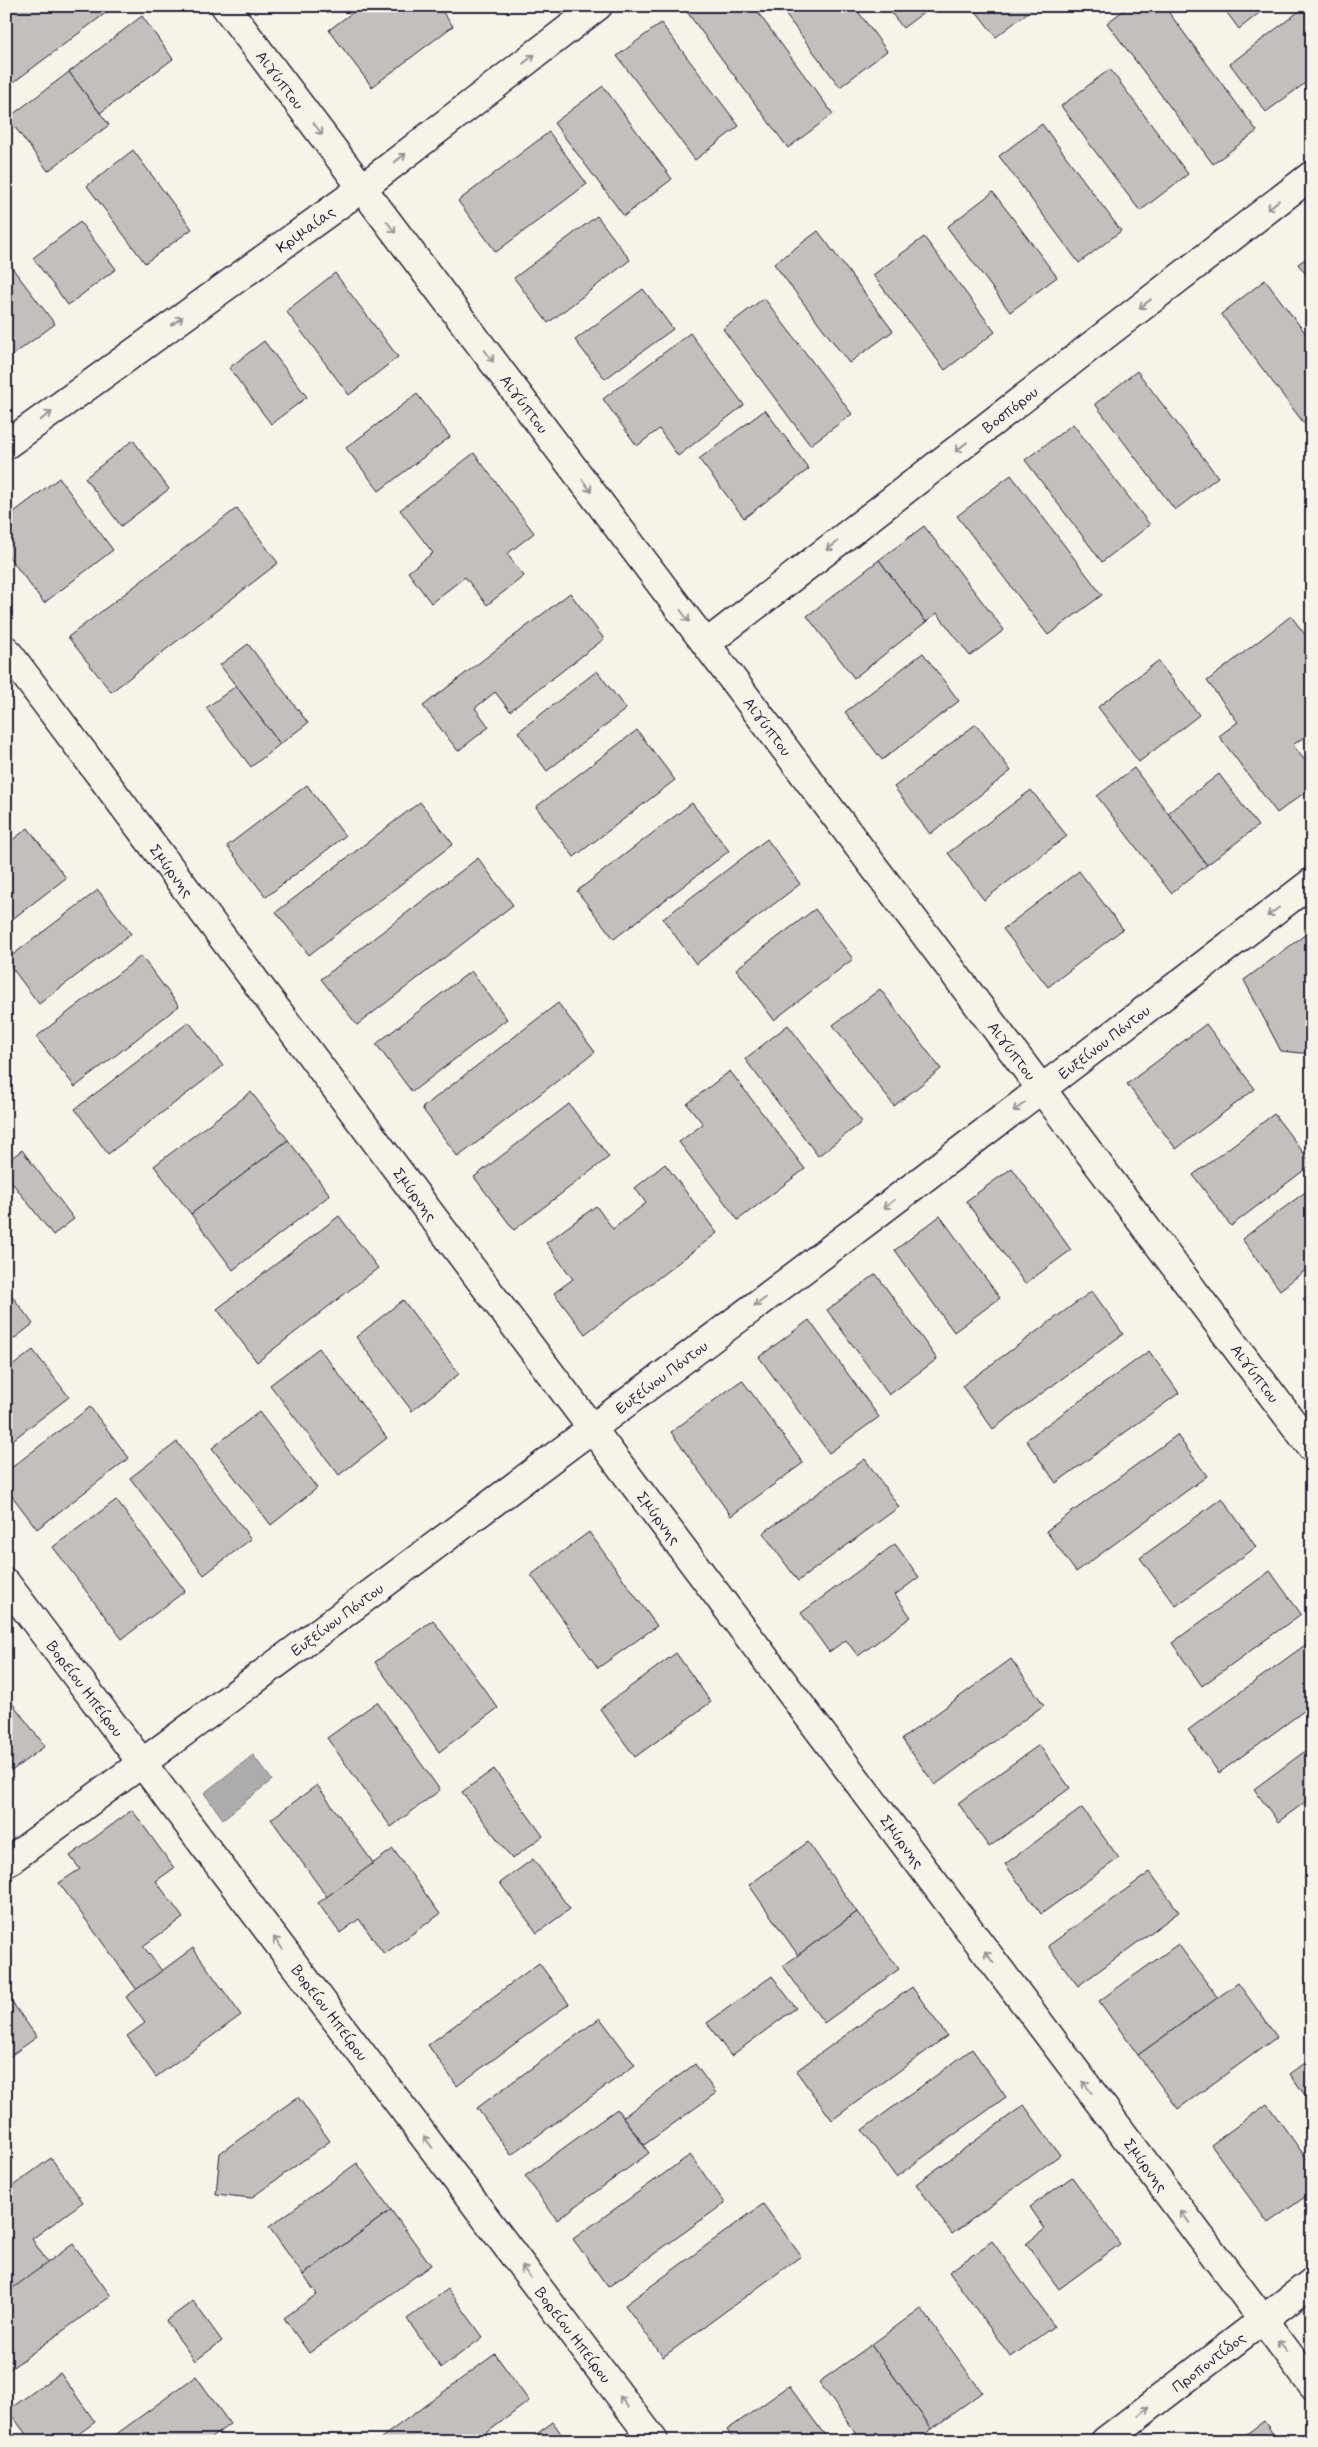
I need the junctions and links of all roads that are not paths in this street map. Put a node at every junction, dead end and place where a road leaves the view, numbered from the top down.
1 (225, 6) edge
2 (598, 6) edge
3 (1312, 175) edge
4 (362, 188) junction
5 (6, 445) edge
6 (706, 644) junction
7 (6, 650) edge
8 (1312, 882) edge
9 (1042, 1090) junction
10 (592, 1429) junction
11 (1312, 1448) edge
12 (6, 1582) edge
13 (142, 1763) junction
14 (6, 1863) edge
15 (1312, 2282) edge
16 (1262, 2320) junction
17 (1312, 2385) edge
18 (654, 2441) edge
19 (1105, 2441) edge

1 -> 4 street, Αιγύπτου
4 -> 2 street, Κριμαίας
3 -> 6 street, Βοσπόρου
5 -> 4 street, Κριμαίας
4 -> 6 street, Αιγύπτου
6 - 9 street, Αιγύπτου
7 - 10 street, Σμύρνης
8 -> 9 street, Ευξείνου Πόντου
9 -> 10 street, Ευξείνου Πόντου
9 - 11 street, Αιγύπτου
10 - 13 street, Ευξείνου Πόντου
16 -> 10 street, Σμύρνης
12 - 13 street, Βορείου Ηπείρου
13 - 14 street, Ευξείνου Πόντου
18 -> 13 street, Βορείου Ηπείρου
15 - 16 street, Προποντίδος
17 -> 16 street, Σμύρνης
19 -> 16 street, Προποντίδος

